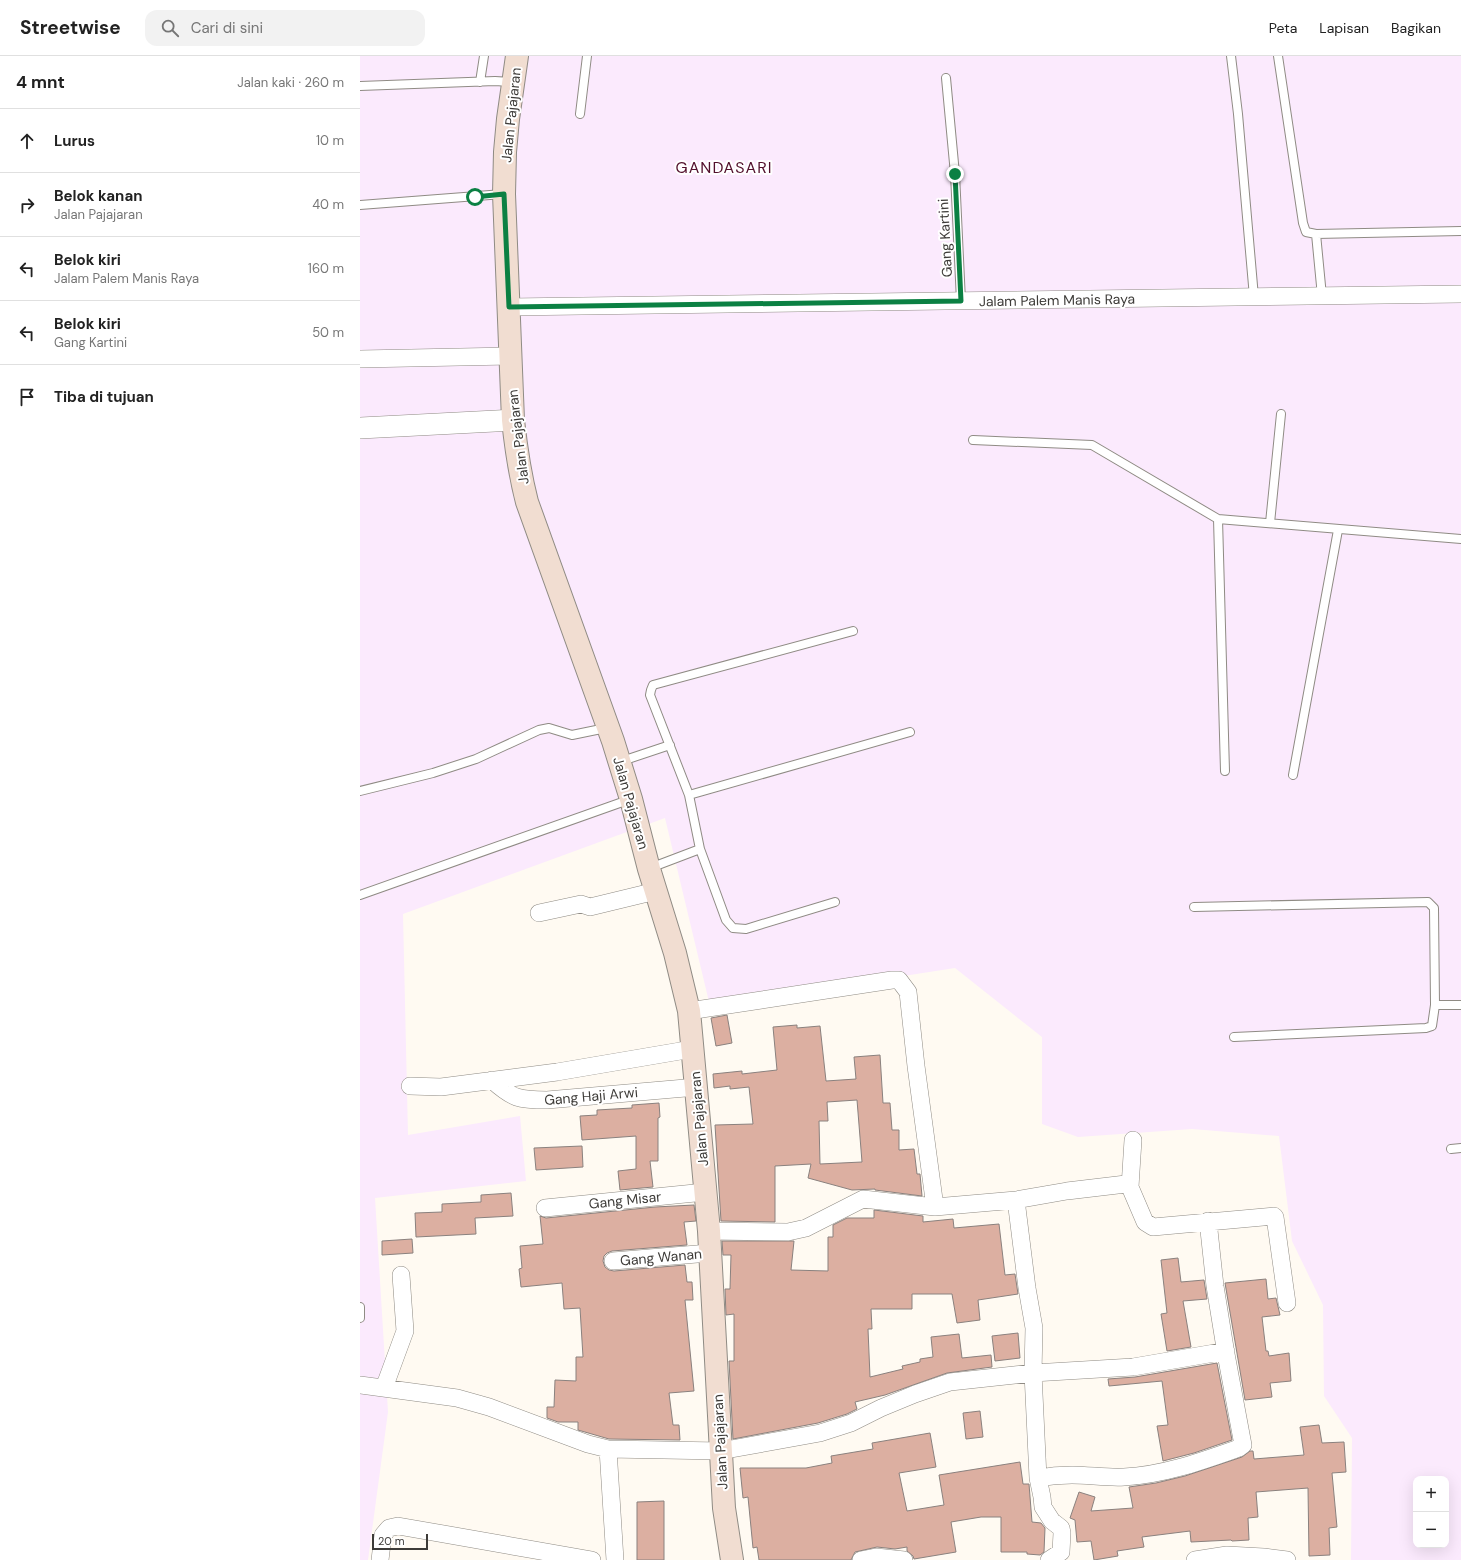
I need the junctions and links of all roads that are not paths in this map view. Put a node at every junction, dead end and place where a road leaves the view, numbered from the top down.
1 (484, 56) edge
2 (517, 56) edge
3 (587, 56) edge
4 (1231, 56) edge
5 (1278, 56) edge
6 (946, 78) dead end
7 (480, 82) junction
8 (512, 82) junction
9 (360, 86) edge
10 (580, 114) dead end
11 (504, 194) junction
12 (360, 205) edge
13 (1461, 231) edge
14 (1316, 234) junction
15 (1461, 294) edge
16 (1322, 296) junction
17 (1254, 297) junction
18 (961, 301) junction
19 (509, 307) junction
20 (510, 356) junction
21 (360, 359) edge
22 (1281, 414) dead end
23 (513, 420) junction
24 (360, 428) edge
25 (973, 440) dead end
26 (1218, 519) junction
27 (1270, 523) junction
28 (1338, 530) junction
29 (1461, 539) edge
30 (853, 631) dead end
31 (608, 728) junction
32 (910, 732) dead end
33 (670, 745) junction
34 (619, 762) junction
35 (1226, 771) dead end
36 (1293, 775) dead end
37 (360, 791) edge
38 (689, 795) junction
39 (631, 799) junction
40 (700, 849) junction
41 (649, 869) junction
42 (656, 891) junction
43 (360, 895) edge
44 (835, 902) dead end
45 (1194, 907) dead end
46 (539, 913) dead end
47 (1435, 1005) junction
48 (1461, 1005) edge
49 (689, 1011) junction
50 (1234, 1038) dead end
51 (692, 1049) junction
52 (492, 1080) junction
53 (410, 1086) dead end
54 (697, 1087) junction
55 (1133, 1140) dead end
56 (1461, 1148) edge
57 (1451, 1149) dead end
58 (1130, 1187) junction
59 (705, 1192) junction
60 (1016, 1200) junction
61 (935, 1207) junction
62 (545, 1208) dead end
63 (1208, 1221) junction
64 (709, 1231) junction
65 (710, 1253) junction
66 (613, 1261) dead end
67 (401, 1275) dead end
68 (1287, 1303) dead end
69 (360, 1307) edge
70 (360, 1318) edge
71 (1226, 1351) junction
72 (1033, 1373) junction
73 (360, 1385) edge
74 (384, 1388) junction
75 (608, 1449) junction
76 (720, 1450) junction
77 (1038, 1478) junction
78 (380, 1560) edge
79 (592, 1560) edge
80 (616, 1560) edge
81 (732, 1560) edge
82 (861, 1560) edge
83 (904, 1560) edge
84 (1049, 1560) edge
85 (1195, 1560) edge
86 (1287, 1560) edge

1 - 7 lane
2 - 8 main road, Jalan Pajajaran
3 - 10 lane
4 - 17 lane
5 - 14 lane
6 - 18 lane, Gang Kartini
7 - 8 lane
7 - 9 lane
8 - 11 main road, Jalan Pajajaran
11 - 12 lane
11 - 19 main road, Jalan Pajajaran
13 - 14 lane
14 - 16 lane
15 - 16 street, Jalam Palem Manis Raya
16 - 17 street, Jalam Palem Manis Raya
17 - 18 street, Jalam Palem Manis Raya
18 - 19 street, Jalam Palem Manis Raya
19 - 20 main road, Jalan Pajajaran
20 - 21 street
20 - 23 main road, Jalan Pajajaran
22 - 27 lane
23 - 24 street
23 - 31 main road, Jalan Pajajaran
25 - 26 lane
26 - 27 lane
26 - 35 lane
27 - 28 lane
28 - 29 lane
28 - 36 lane
30 - 33 lane
31 - 34 main road, Jalan Pajajaran
31 - 37 lane
32 - 38 lane
33 - 34 lane
33 - 38 lane
34 - 39 main road, Jalan Pajajaran
38 - 40 lane
39 - 41 main road, Jalan Pajajaran
39 - 43 lane
40 - 41 lane
40 - 44 lane
41 - 42 main road, Jalan Pajajaran
42 - 46 street
42 - 49 main road, Jalan Pajajaran
45 - 47 lane
47 - 48 lane
47 - 50 lane
49 - 51 main road, Jalan Pajajaran
49 - 61 street
51 - 52 street
51 - 54 main road, Jalan Pajajaran
52 - 53 street
52 - 54 street, Gang Haji Arwi
54 - 59 main road, Jalan Pajajaran
55 - 58 street
56 - 57 lane
58 - 60 street
58 - 63 street
59 - 62 street, Gang Misar
59 - 64 main road, Jalan Pajajaran
60 - 61 street
60 - 72 street
61 - 64 street
63 - 68 street
63 - 71 street
64 - 65 main road, Jalan Pajajaran
65 - 66 street, Gang Wanan
65 - 76 main road, Jalan Pajajaran
67 - 74 street
69 - 70 lane
71 - 72 street
71 - 77 street
72 - 76 street
72 - 77 street
73 - 74 street
74 - 75 street
75 - 76 street
75 - 80 street
76 - 81 main road, Jalan Pajajaran
77 - 84 street
78 - 79 street
82 - 83 street
85 - 86 street

